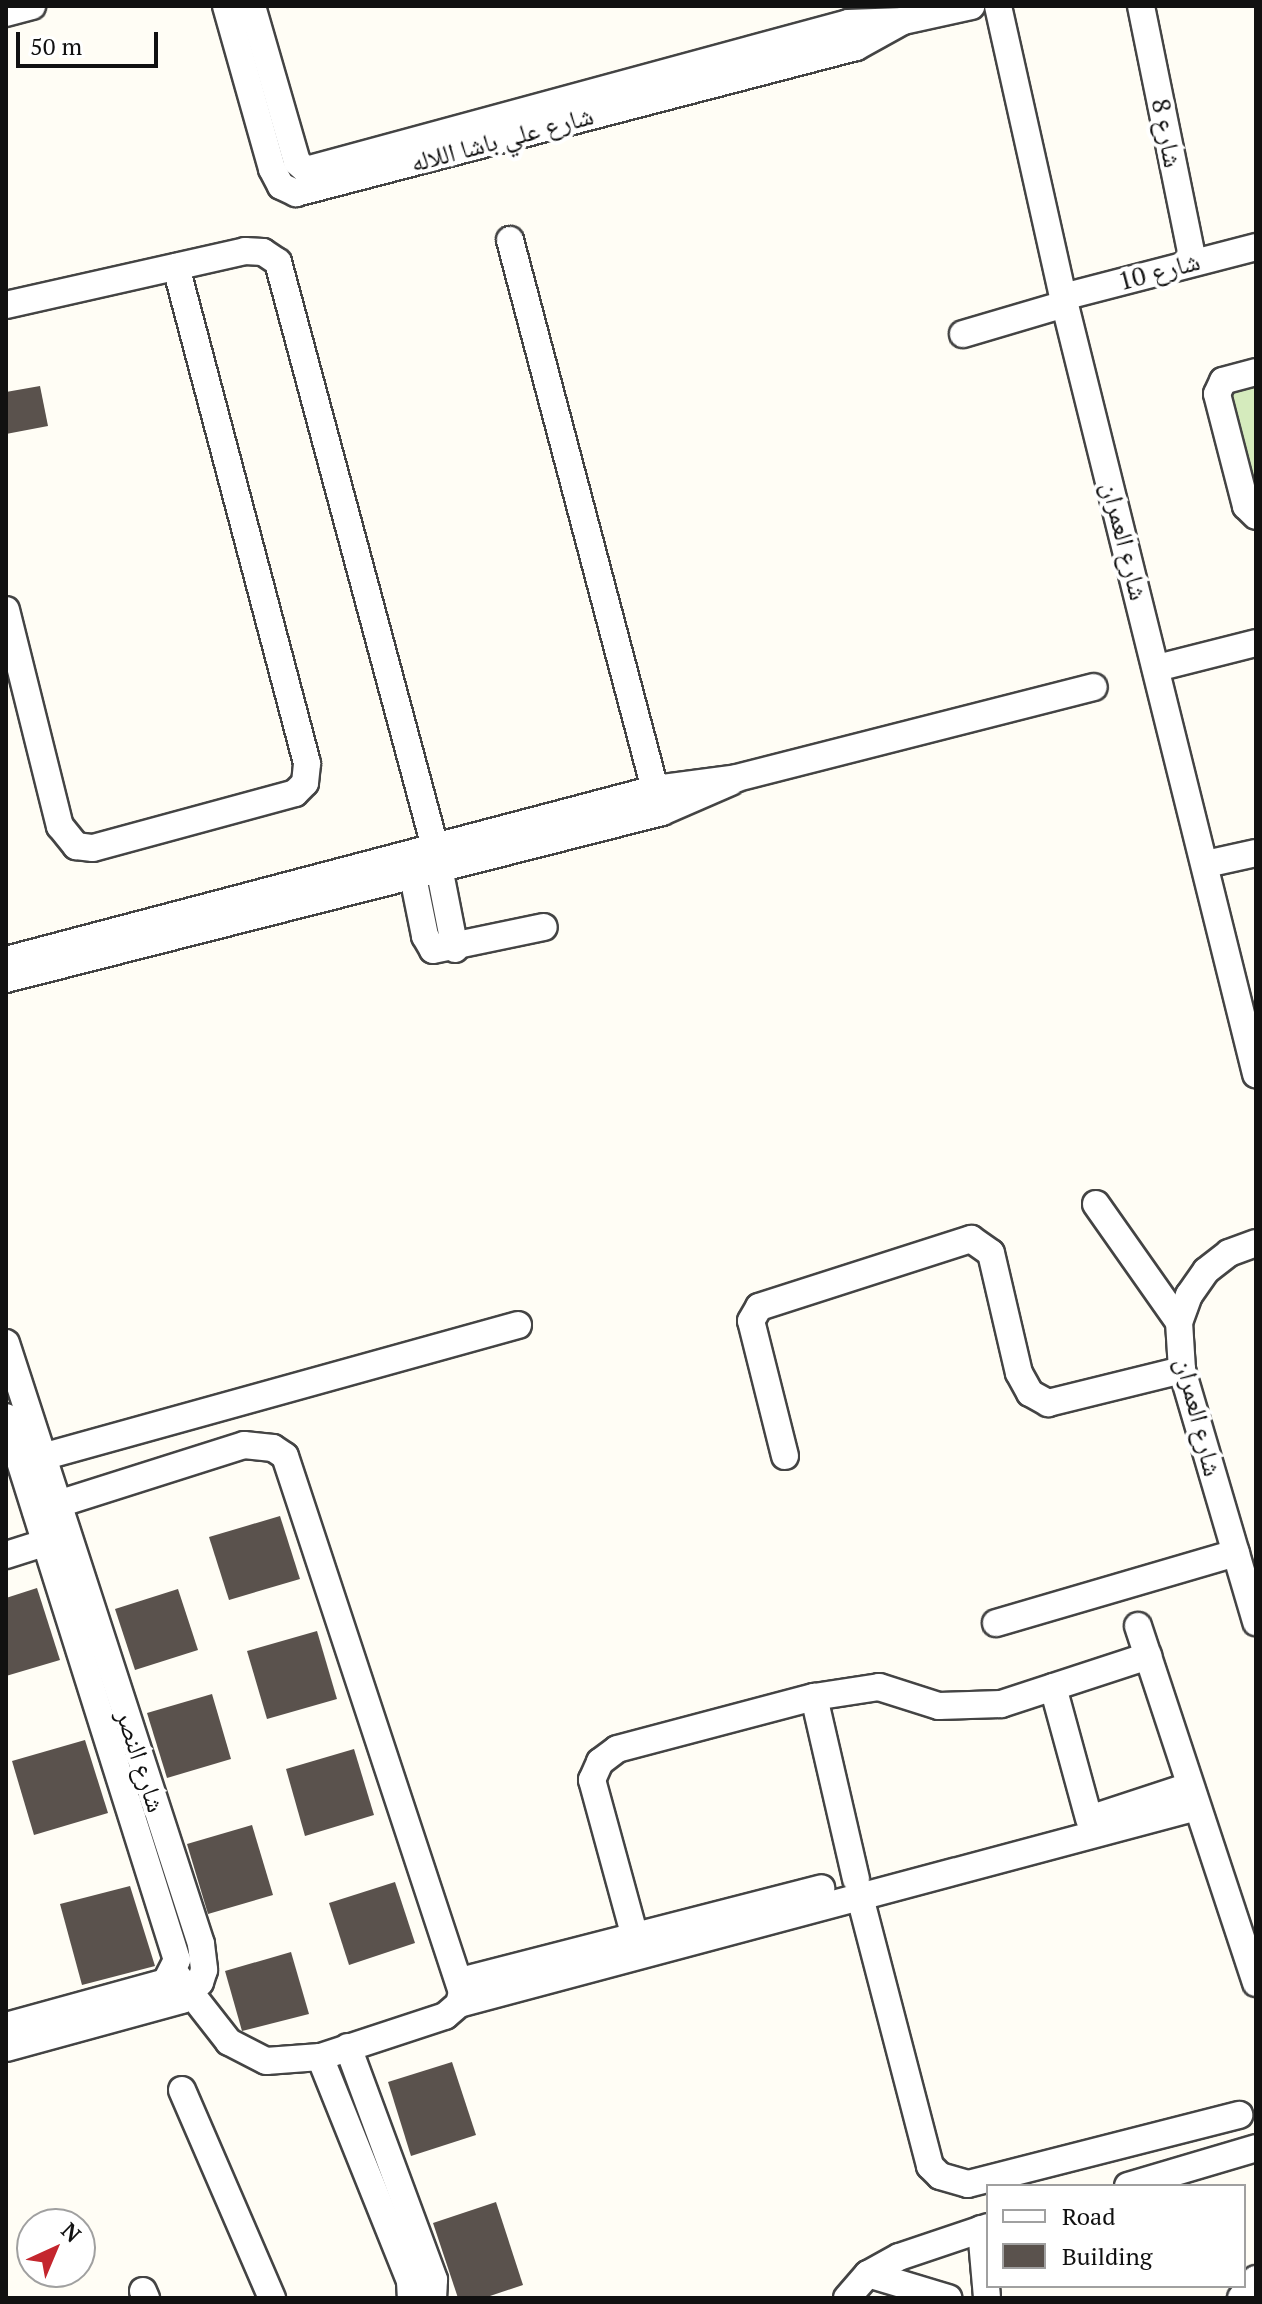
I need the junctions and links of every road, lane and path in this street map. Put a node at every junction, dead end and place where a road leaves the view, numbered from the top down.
1 (32, 6) edge
2 (226, 6) edge
3 (252, 6) edge
4 (971, 6) edge
5 (998, 6) edge
6 (1141, 6) edge
7 (6, 13) edge
8 (255, 62) junction
9 (510, 240) dead end
10 (1256, 247) edge
11 (1193, 261) junction
12 (176, 267) junction
13 (1064, 300) junction
14 (6, 305) edge
15 (963, 334) dead end
16 (1256, 372) edge
17 (1256, 516) edge
18 (6, 610) edge
19 (1256, 643) edge
20 (1157, 668) junction
21 (1094, 687) dead end
22 (737, 778) junction
23 (655, 789) junction
24 (1256, 853) edge
25 (437, 858) junction
26 (1206, 864) junction
27 (411, 866) junction
28 (544, 927) dead end
29 (455, 949) junction
30 (6, 960) edge
31 (6, 979) edge
32 (1256, 1074) edge
33 (1096, 1204) dead end
34 (1256, 1243) edge
35 (1179, 1322) junction
36 (518, 1325) dead end
37 (6, 1343) edge
38 (1182, 1370) junction
39 (6, 1417) edge
40 (785, 1456) dead end
41 (23, 1466) edge
42 (46, 1508) junction
43 (47, 1542) junction
44 (6, 1555) edge
45 (1244, 1563) edge
46 (1256, 1622) edge
47 (996, 1623) dead end
48 (1138, 1626) dead end
49 (1148, 1656) junction
50 (1053, 1687) junction
51 (814, 1697) junction
52 (1193, 1796) junction
53 (1089, 1819) junction
54 (858, 1888) junction
55 (635, 1937) junction
56 (175, 1973) junction
57 (1256, 1983) edge
58 (193, 1992) junction
59 (460, 1992) junction
60 (6, 2026) edge
61 (348, 2047) junction
62 (6, 2048) edge
63 (320, 2057) junction
64 (182, 2090) dead end
65 (1239, 2115) dead end
66 (1256, 2148) edge
67 (1135, 2184) edge
68 (984, 2228) edge
69 (868, 2274) junction
70 (986, 2275) edge
71 (1256, 2279) edge
72 (272, 2298) edge
73 (411, 2298) edge
74 (433, 2298) edge
75 (847, 2298) edge
76 (948, 2298) edge
77 (1241, 2298) edge

1 - 7 street
2 - 8 street, شارع علي باشا اللاله
3 - 8 street, شارع علي باشا اللاله
4 - 8 street, شارع علي باشا اللاله
5 - 13 street, شارع العمران
6 - 11 street, شارع 8
9 - 23 street
10 - 11 street, شارع 10
11 - 13 street, شارع 10
12 - 14 street
12 - 18 street
12 - 25 street
13 - 15 street, شارع 10
13 - 20 street, شارع العمران
16 - 17 street
19 - 20 street
20 - 26 street, شارع العمران
21 - 22 street
22 - 23 street
22 - 25 street
23 - 25 street
24 - 26 street
25 - 27 street
25 - 29 street
26 - 32 street, شارع العمران
27 - 29 street
27 - 30 street
27 - 31 street
28 - 29 street
33 - 35 street
34 - 35 street, شارع العمران
35 - 38 street, شارع العمران
36 - 41 street
37 - 41 street, شارع النصر
38 - 40 street
38 - 45 street, شارع العمران
39 - 41 street, شارع النصر
41 - 42 street, شارع النصر
42 - 43 street, شارع النصر
42 - 58 street, شارع النصر
42 - 59 street
43 - 44 street
43 - 56 street, شارع النصر
45 - 46 street, شارع العمران
45 - 47 street
48 - 49 street
49 - 50 street
49 - 52 street
50 - 51 street
50 - 53 street
51 - 54 street
51 - 55 street
52 - 53 street
52 - 54 street
52 - 57 street
53 - 54 street
54 - 55 street
54 - 59 street
54 - 65 street
55 - 59 street
56 - 58 street
56 - 60 street
58 - 62 street
58 - 63 street
59 - 61 street
61 - 63 street
61 - 74 street
63 - 73 street
64 - 72 street
66 - 67 street
68 - 69 street
68 - 70 street
69 - 75 street
69 - 76 street
71 - 77 street

